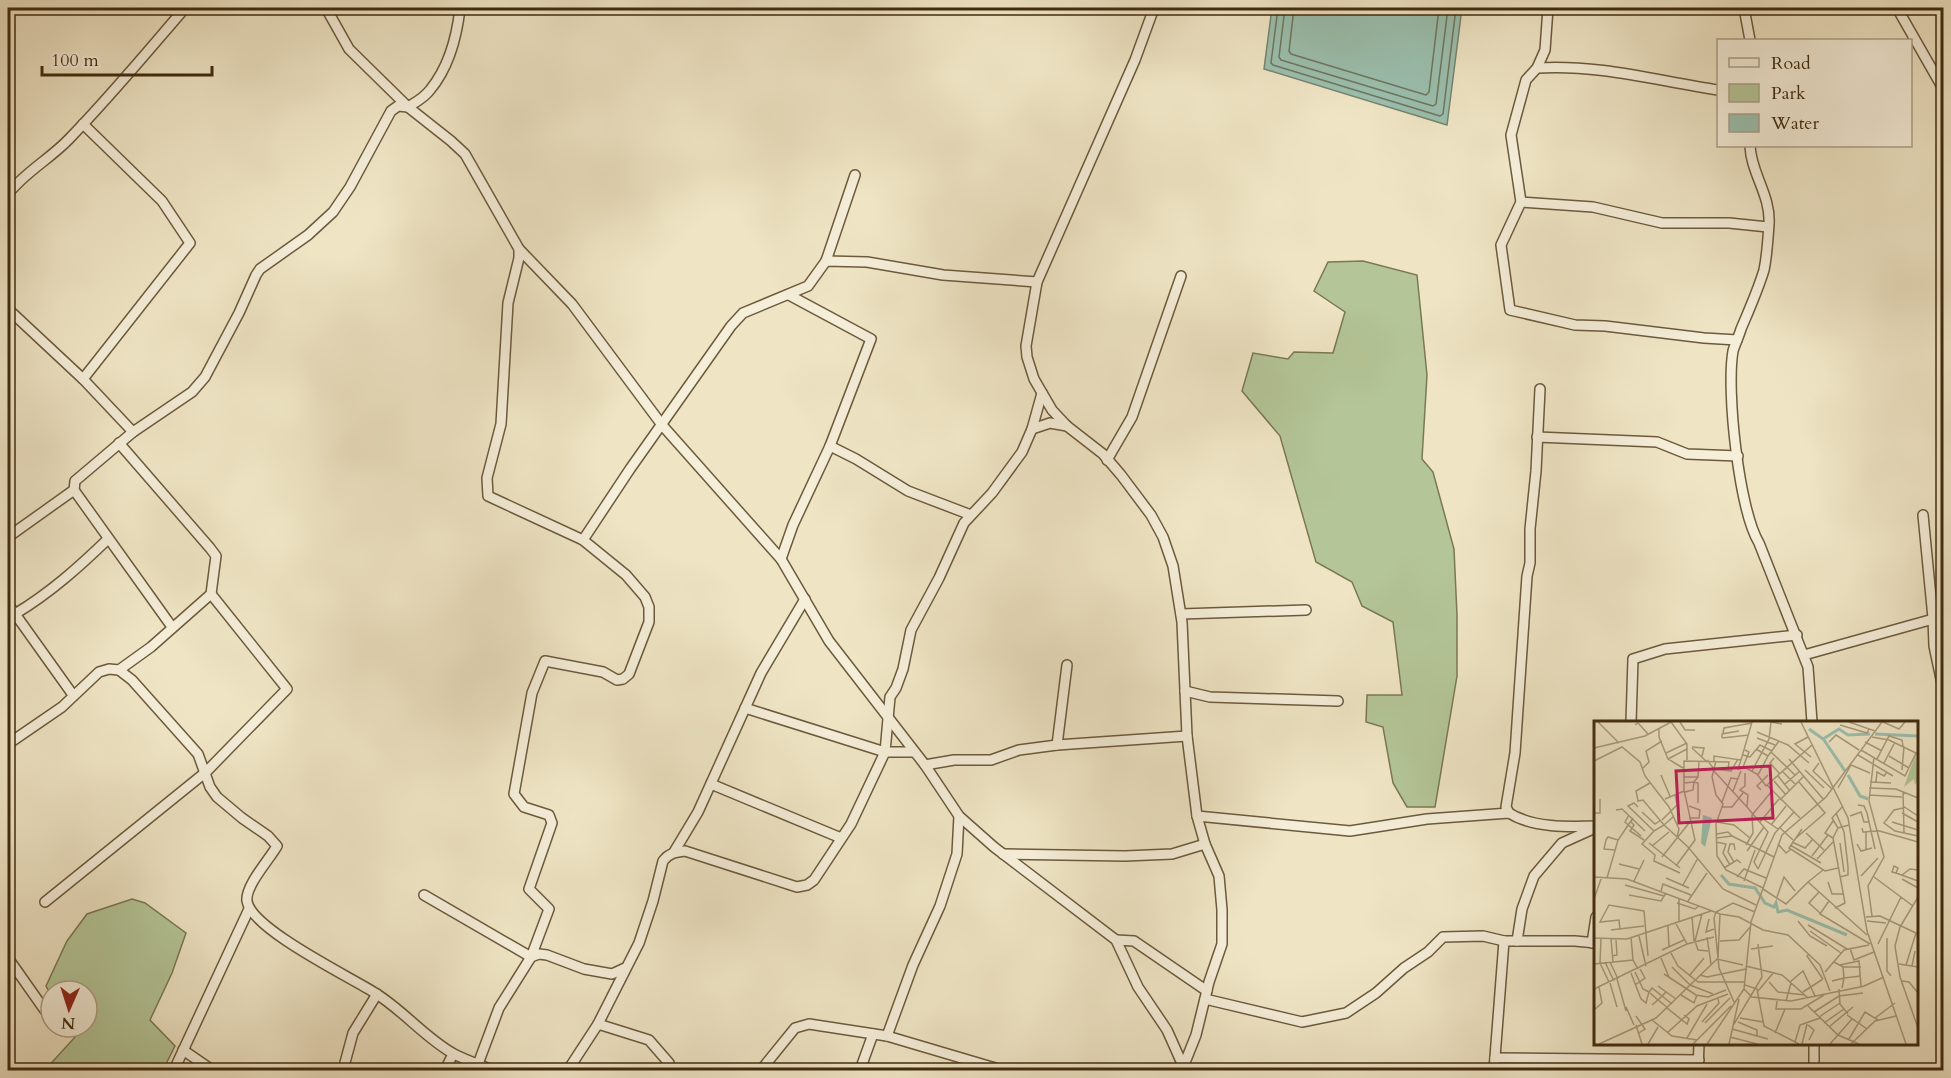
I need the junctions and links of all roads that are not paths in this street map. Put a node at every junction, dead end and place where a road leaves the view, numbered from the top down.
1 (185, 8) edge
2 (326, 8) edge
3 (460, 8) edge
4 (1154, 8) edge
5 (1548, 8) edge
6 (1744, 8) edge
7 (1897, 8) edge
8 (1750, 39) edge
9 (1537, 68) junction
10 (1943, 87) edge
11 (1717, 90) edge
12 (408, 107) junction
13 (83, 124) junction
14 (1750, 147) edge
15 (855, 175) dead end
16 (8, 194) edge
17 (1521, 202) junction
18 (1768, 227) junction
19 (519, 249) junction
20 (826, 261) junction
21 (1181, 276) dead end
22 (1037, 282) junction
23 (789, 295) junction
24 (8, 309) edge
25 (1737, 340) junction
26 (83, 379) junction
27 (1540, 389) dead end
28 (1042, 393) junction
29 (662, 425) junction
30 (1066, 426) junction
31 (1032, 429) junction
32 (133, 432) junction
33 (1537, 437) junction
34 (119, 444) junction
35 (830, 446) junction
36 (1738, 456) junction
37 (1107, 460) junction
38 (74, 490) junction
39 (971, 515) junction
40 (1923, 515) dead end
41 (8, 537) edge
42 (108, 539) junction
43 (583, 540) junction
44 (781, 559) junction
45 (211, 594) junction
46 (805, 599) junction
47 (8, 604) edge
48 (1306, 610) dead end
49 (1181, 614) junction
50 (15, 615) junction
51 (1939, 617) edge
52 (172, 627) junction
53 (1797, 635) junction
54 (1804, 655) junction
55 (1067, 665) dead end
56 (119, 670) junction
57 (1185, 691) junction
58 (1944, 693) edge
59 (73, 695) junction
60 (1338, 701) dead end
61 (746, 708) junction
62 (889, 720) junction
63 (1631, 721) edge
64 (1812, 721) edge
65 (1187, 735) junction
66 (8, 744) edge
67 (1057, 745) junction
68 (885, 752) junction
69 (914, 752) junction
70 (925, 765) junction
71 (206, 772) junction
72 (711, 784) junction
73 (1509, 813) junction
74 (959, 816) junction
75 (1197, 816) junction
76 (1594, 827) edge
77 (1594, 828) edge
78 (841, 838) junction
79 (1205, 844) junction
80 (674, 852) junction
81 (1004, 854) junction
82 (424, 895) dead end
83 (45, 902) dead end
84 (249, 909) junction
85 (1116, 940) junction
86 (1504, 940) junction
87 (1516, 941) junction
88 (1594, 943) edge
89 (531, 957) junction
90 (8, 958) edge
91 (625, 968) junction
92 (377, 994) junction
93 (1206, 995) junction
94 (39, 1001) edge
95 (598, 1024) junction
96 (873, 1034) junction
97 (886, 1036) junction
98 (1699, 1045) edge
99 (1814, 1045) edge
100 (183, 1050) junction
101 (453, 1053) junction
102 (1495, 1058) junction
103 (1699, 1060) junction
104 (478, 1064) junction
105 (1183, 1069) edge
106 (174, 1071) edge
107 (212, 1071) edge
108 (343, 1071) edge
109 (445, 1071) edge
110 (492, 1071) edge
111 (568, 1071) edge
112 (667, 1071) edge
113 (761, 1071) edge
114 (860, 1071) edge
115 (1002, 1071) edge
116 (1494, 1071) edge
117 (1698, 1071) edge
118 (1814, 1071) edge

1 - 13 street
2 - 12 street
3 - 12 street
4 - 22 street
5 - 9 street
6 - 8 street
7 - 10 street
9 - 11 street
9 - 17 street
12 - 19 street
12 - 32 street
13 - 16 street
13 - 26 street
14 - 18 street
15 - 20 street
17 - 18 street
17 - 25 street
18 - 25 street
19 - 29 street
19 - 43 street
20 - 22 street
20 - 23 street
21 - 37 street
22 - 28 street
23 - 29 street
23 - 35 street
24 - 26 street
25 - 36 street
26 - 32 street
27 - 33 street
28 - 30 street
28 - 31 street
29 - 43 street
29 - 44 street
30 - 31 street
30 - 37 street
31 - 39 street
32 - 34 street
33 - 36 street
33 - 73 street
34 - 38 street
34 - 45 street
35 - 39 street
35 - 44 street
36 - 53 street
37 - 49 street
38 - 41 street
38 - 42 street
39 - 62 street
40 - 51 street
42 - 50 street
42 - 52 street
43 - 89 street
44 - 46 street
45 - 52 street
45 - 71 street
46 - 61 street
46 - 62 street
47 - 50 street
48 - 49 street
49 - 57 street
50 - 59 street
51 - 54 street
51 - 58 street
52 - 56 street
53 - 54 street
53 - 63 street
54 - 64 street
55 - 67 street
56 - 59 street
56 - 71 street
57 - 60 street
57 - 65 street
59 - 66 street
61 - 68 street
61 - 72 street
62 - 68 street
62 - 69 street
65 - 67 street
65 - 75 street
67 - 70 street
68 - 69 street
68 - 78 street
69 - 70 street
70 - 74 street
71 - 83 street
71 - 84 street
72 - 78 street
72 - 80 street
73 - 75 street
73 - 76 street
74 - 81 street
74 - 97 street
75 - 79 street
77 - 87 street
78 - 80 street
79 - 81 street
79 - 93 street
80 - 91 street
81 - 85 street
82 - 89 street
84 - 92 street
84 - 100 street
85 - 93 street
85 - 105 street
86 - 87 street
86 - 93 street
86 - 102 street
87 - 88 street
89 - 91 street
89 - 104 street
90 - 94 street
91 - 95 street
92 - 101 street
92 - 108 street
93 - 105 street
95 - 111 street
95 - 112 street
96 - 97 street
96 - 113 street
96 - 114 street
97 - 115 street
98 - 103 street
99 - 118 street
100 - 106 street
100 - 107 street
101 - 104 street
101 - 109 street
102 - 103 street
102 - 116 street
103 - 117 street
104 - 110 street

